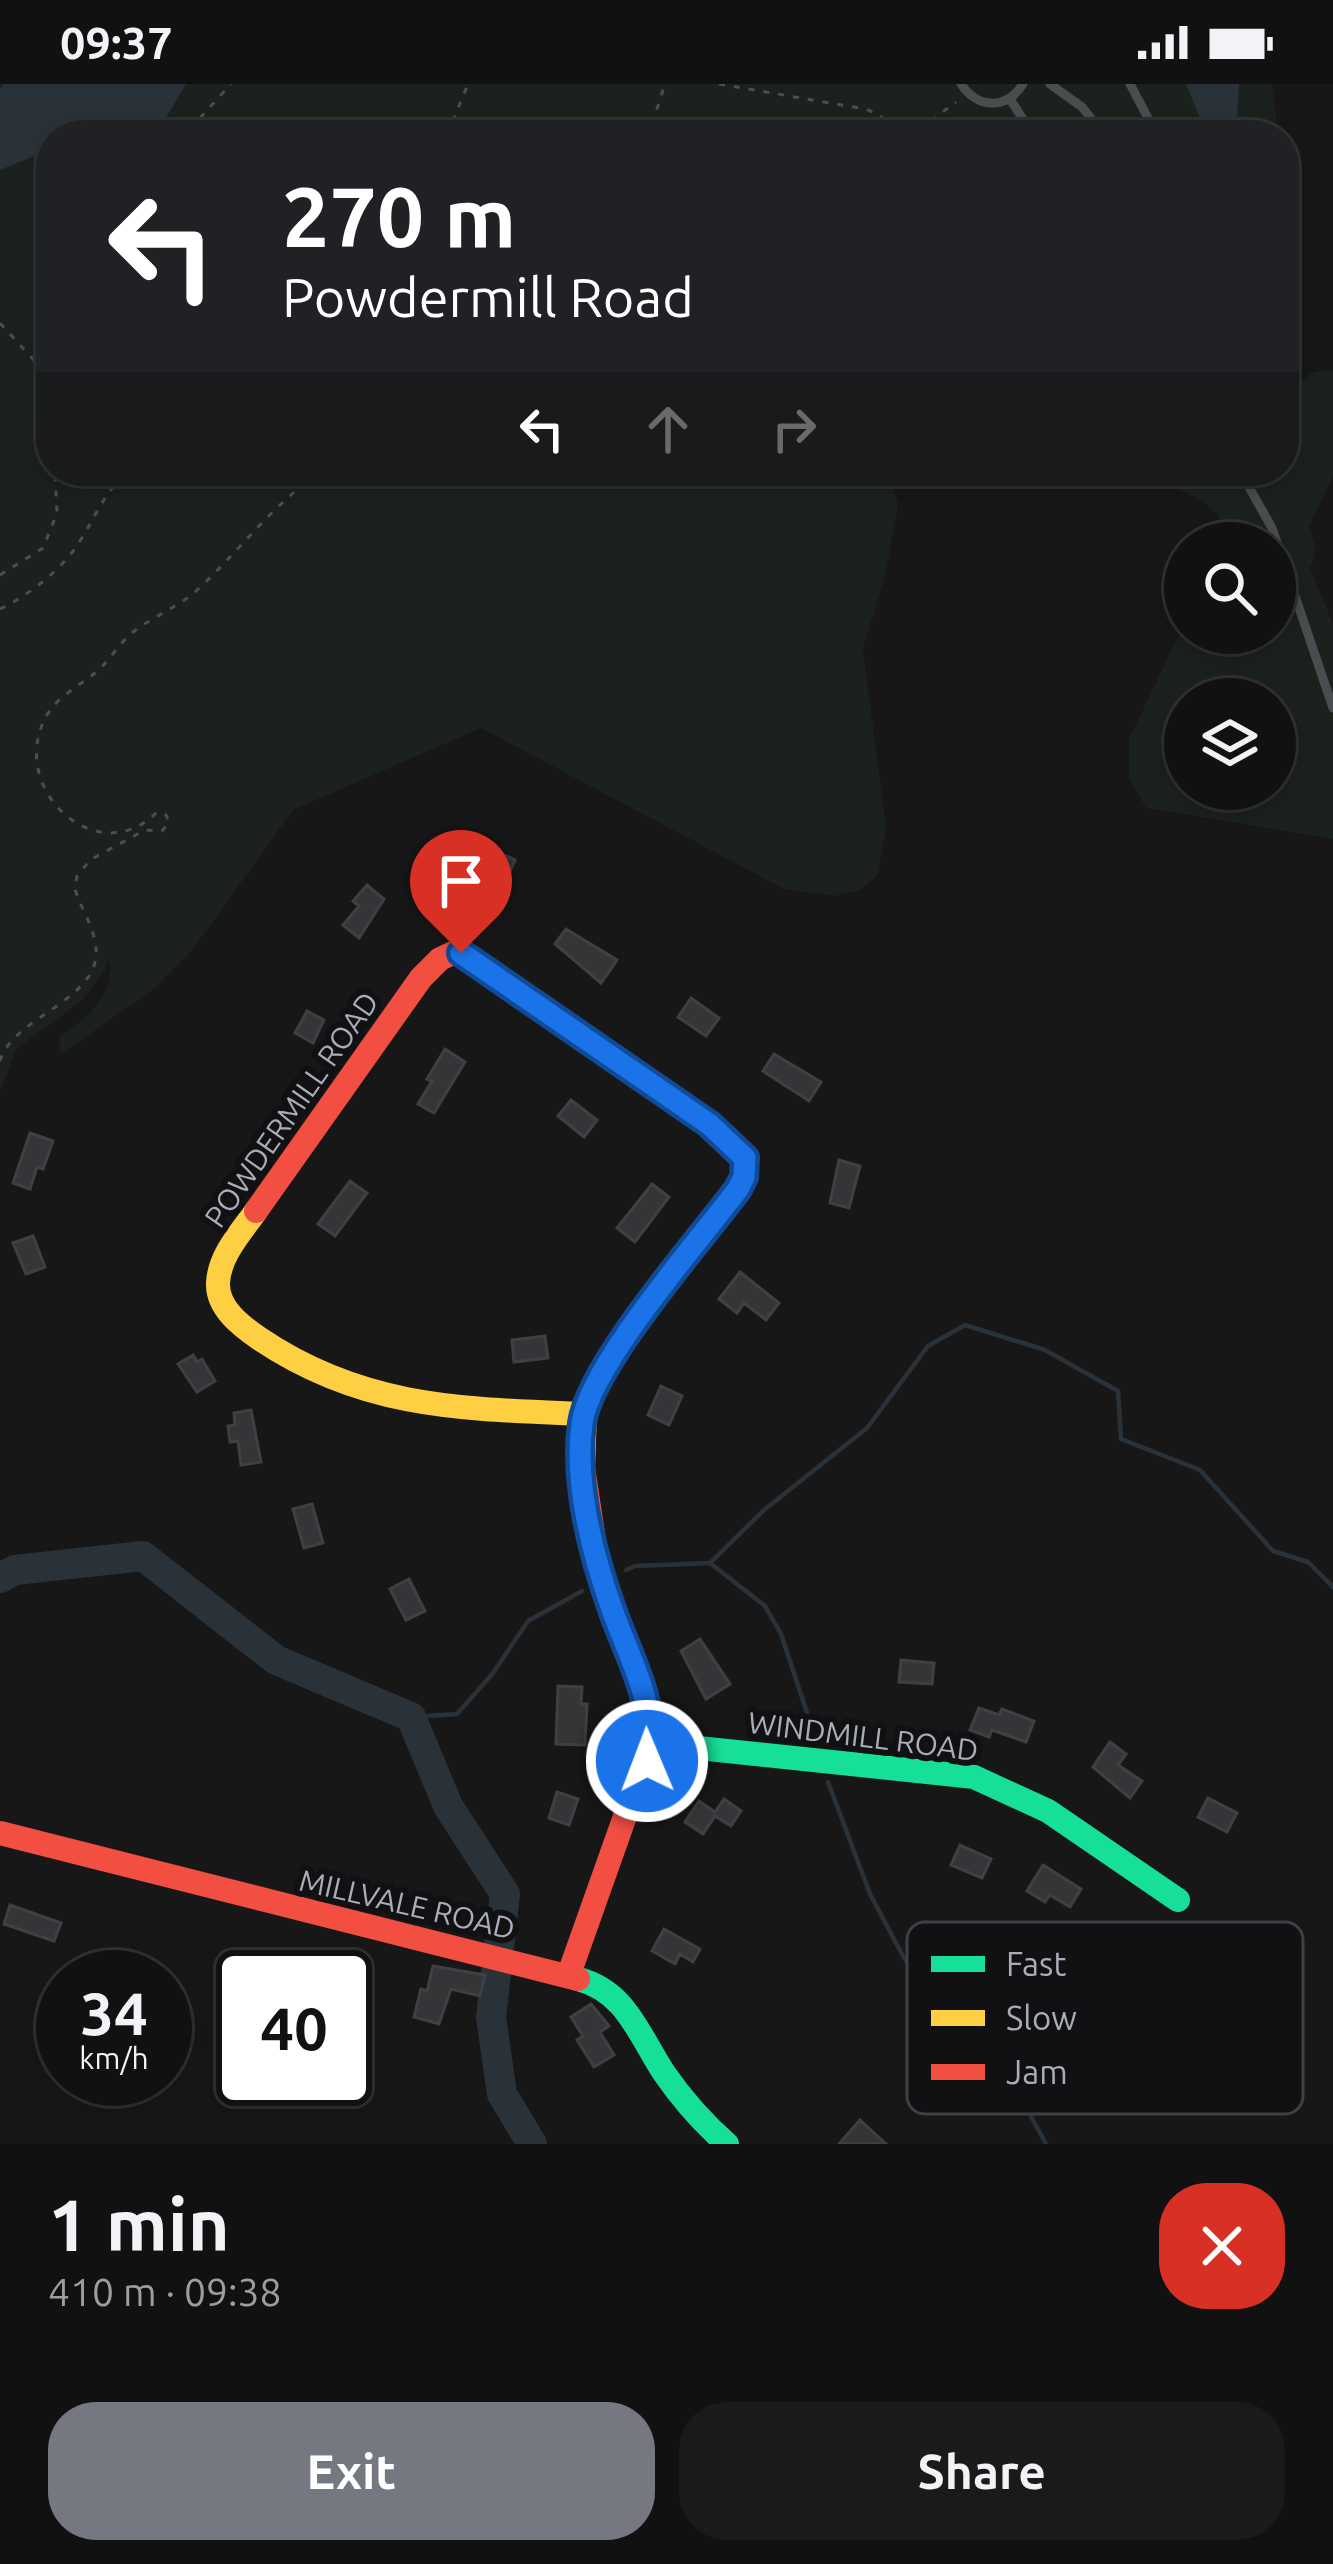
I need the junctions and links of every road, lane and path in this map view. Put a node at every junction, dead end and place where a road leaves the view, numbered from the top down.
1 (231, 84) edge
2 (469, 84) edge
3 (665, 84) edge
4 (719, 84) edge
5 (1023, 84) edge
6 (1051, 84) edge
7 (1130, 84) edge
8 (964, 88) edge
9 (1010, 99) junction
10 (198, 120) edge
11 (453, 120) edge
12 (652, 120) edge
13 (889, 120) edge
14 (929, 120) edge
15 (1023, 120) edge
16 (1092, 120) edge
17 (1149, 120) edge
18 (0, 323) edge
19 (36, 363) edge
20 (56, 486) edge
21 (113, 486) edge
22 (302, 486) edge
23 (1248, 486) edge
24 (0, 575) edge
25 (0, 609) edge
26 (1333, 708) edge
27 (0, 1061) edge
28 (585, 1414) junction
29 (651, 1743) junction
30 (0, 1833) edge
31 (1178, 1900) dead end
32 (569, 1974) junction
33 (727, 2144) edge

1 - 10 path
2 - 11 path
3 - 12 path
4 - 13 path
5 - 9 lane
6 - 16 lane
7 - 17 lane
8 - 9 lane
8 - 14 path
9 - 15 lane
18 - 19 path
20 - 24 path
21 - 25 path
22 - 27 path
23 - 26 lane
28 - 28 street, POWDERMILL ROAD
28 - 29 street, POWDERMILL ROAD
29 - 31 street, WINDMILL ROAD
29 - 32 street, POWDERMILL ROAD
30 - 32 street, MILLVALE ROAD
32 - 33 street, MILLVALE ROAD

